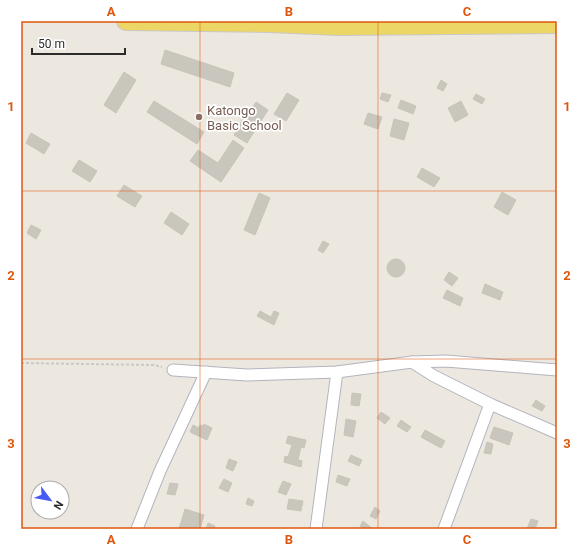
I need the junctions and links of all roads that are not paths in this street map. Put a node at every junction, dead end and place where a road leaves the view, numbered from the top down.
1 (126, 21) edge
2 (270, 22) edge
3 (557, 24) edge
4 (412, 362) junction
5 (173, 370) road end
6 (557, 370) edge
7 (206, 372) junction
8 (337, 372) junction
9 (490, 404) junction
10 (557, 433) edge
11 (137, 529) edge
12 (316, 529) edge
13 (444, 529) edge

1 - 2 main road
2 - 3 main road
4 - 6 street
4 - 8 street
4 - 9 street
5 - 7 street
7 - 8 street
7 - 11 street
8 - 12 street
9 - 10 street
9 - 13 street

